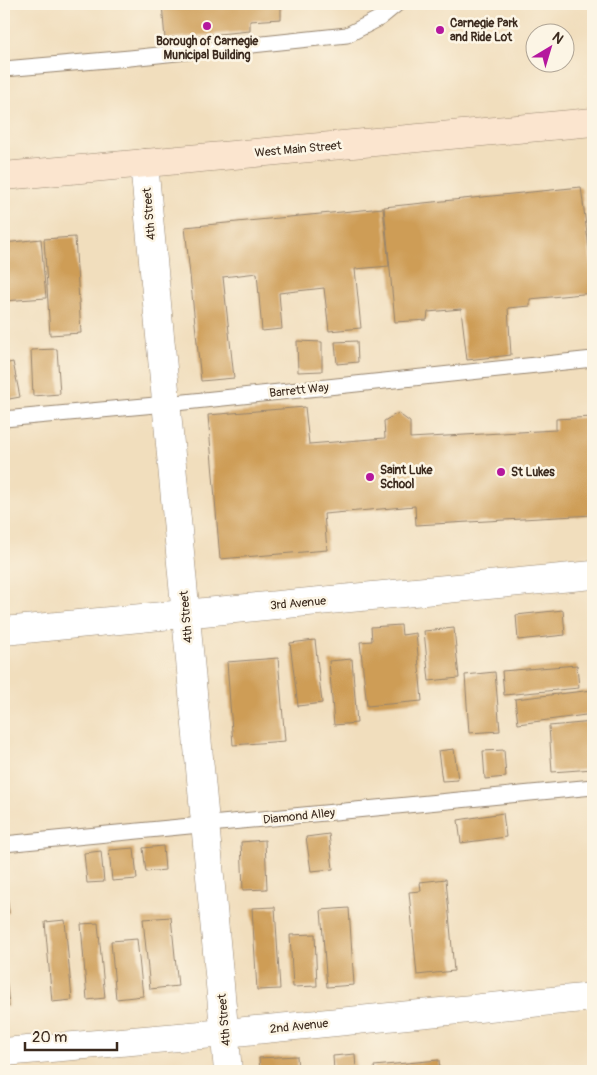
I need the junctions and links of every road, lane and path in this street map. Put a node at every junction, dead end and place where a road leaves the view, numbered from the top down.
1 (398, 4) edge
2 (4, 69) edge
3 (593, 122) edge
4 (144, 163) junction
5 (4, 176) edge
6 (593, 359) edge
7 (166, 404) junction
8 (4, 419) edge
9 (593, 575) edge
10 (186, 614) junction
11 (4, 631) edge
12 (593, 786) edge
13 (205, 825) junction
14 (4, 844) edge
15 (593, 997) edge
16 (225, 1033) junction
17 (4, 1052) edge
18 (228, 1071) edge

1 - 2 lane
3 - 4 main road, West Main Street
4 - 5 main road, West Main Street
4 - 7 street, 4th Street
6 - 7 lane, Barrett Way
7 - 8 lane, Barrett Way
7 - 10 street, 4th Street
9 - 10 street, 3rd Avenue
10 - 11 street, 3rd Avenue
10 - 13 street, 4th Street
12 - 13 lane, Diamond Alley
13 - 14 lane, Diamond Alley
13 - 16 street, 4th Street
15 - 16 street, 2nd Avenue
16 - 17 street, 2nd Avenue
16 - 18 street, 4th Street

